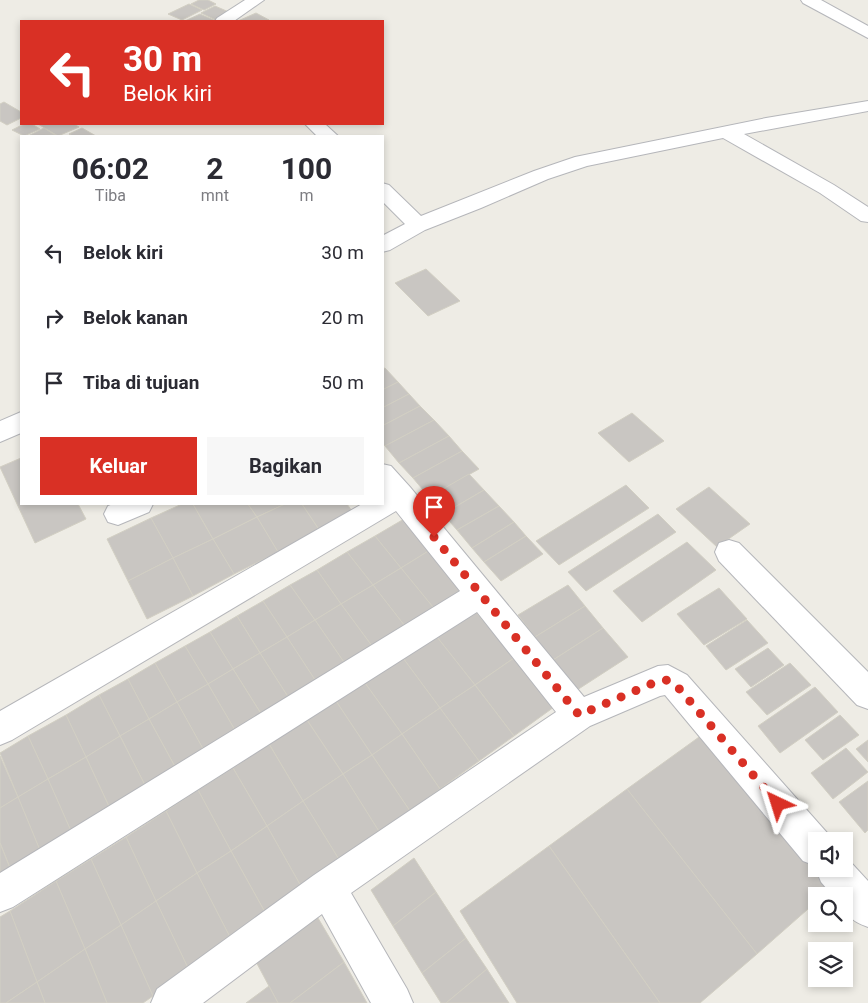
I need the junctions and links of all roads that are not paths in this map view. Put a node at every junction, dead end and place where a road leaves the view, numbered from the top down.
1 (256, 0) edge
2 (809, 0) edge
3 (225, 20) edge
4 (868, 33) edge
5 (868, 106) edge
6 (315, 125) edge
7 (726, 132) junction
8 (327, 135) edge
9 (384, 191) edge
10 (868, 216) edge
11 (418, 225) junction
12 (384, 244) edge
13 (20, 422) edge
14 (0, 432) edge
15 (391, 484) edge
16 (357, 505) edge
17 (729, 552) dead end
18 (480, 594) junction
19 (868, 694) edge
20 (579, 715) junction
21 (0, 729) edge
22 (808, 839) edge
23 (841, 877) edge
24 (327, 888) junction
25 (0, 894) edge
26 (868, 909) edge
27 (183, 1000) edge
28 (393, 1003) edge

1 - 3 street
2 - 4 street
5 - 7 street
6 - 8 street
7 - 10 street
7 - 11 street
9 - 11 street
11 - 12 street
13 - 14 street
15 - 18 street
16 - 21 street
17 - 19 street
18 - 20 street
18 - 25 street
20 - 22 street
20 - 24 street
23 - 26 street
24 - 27 street
24 - 28 street

